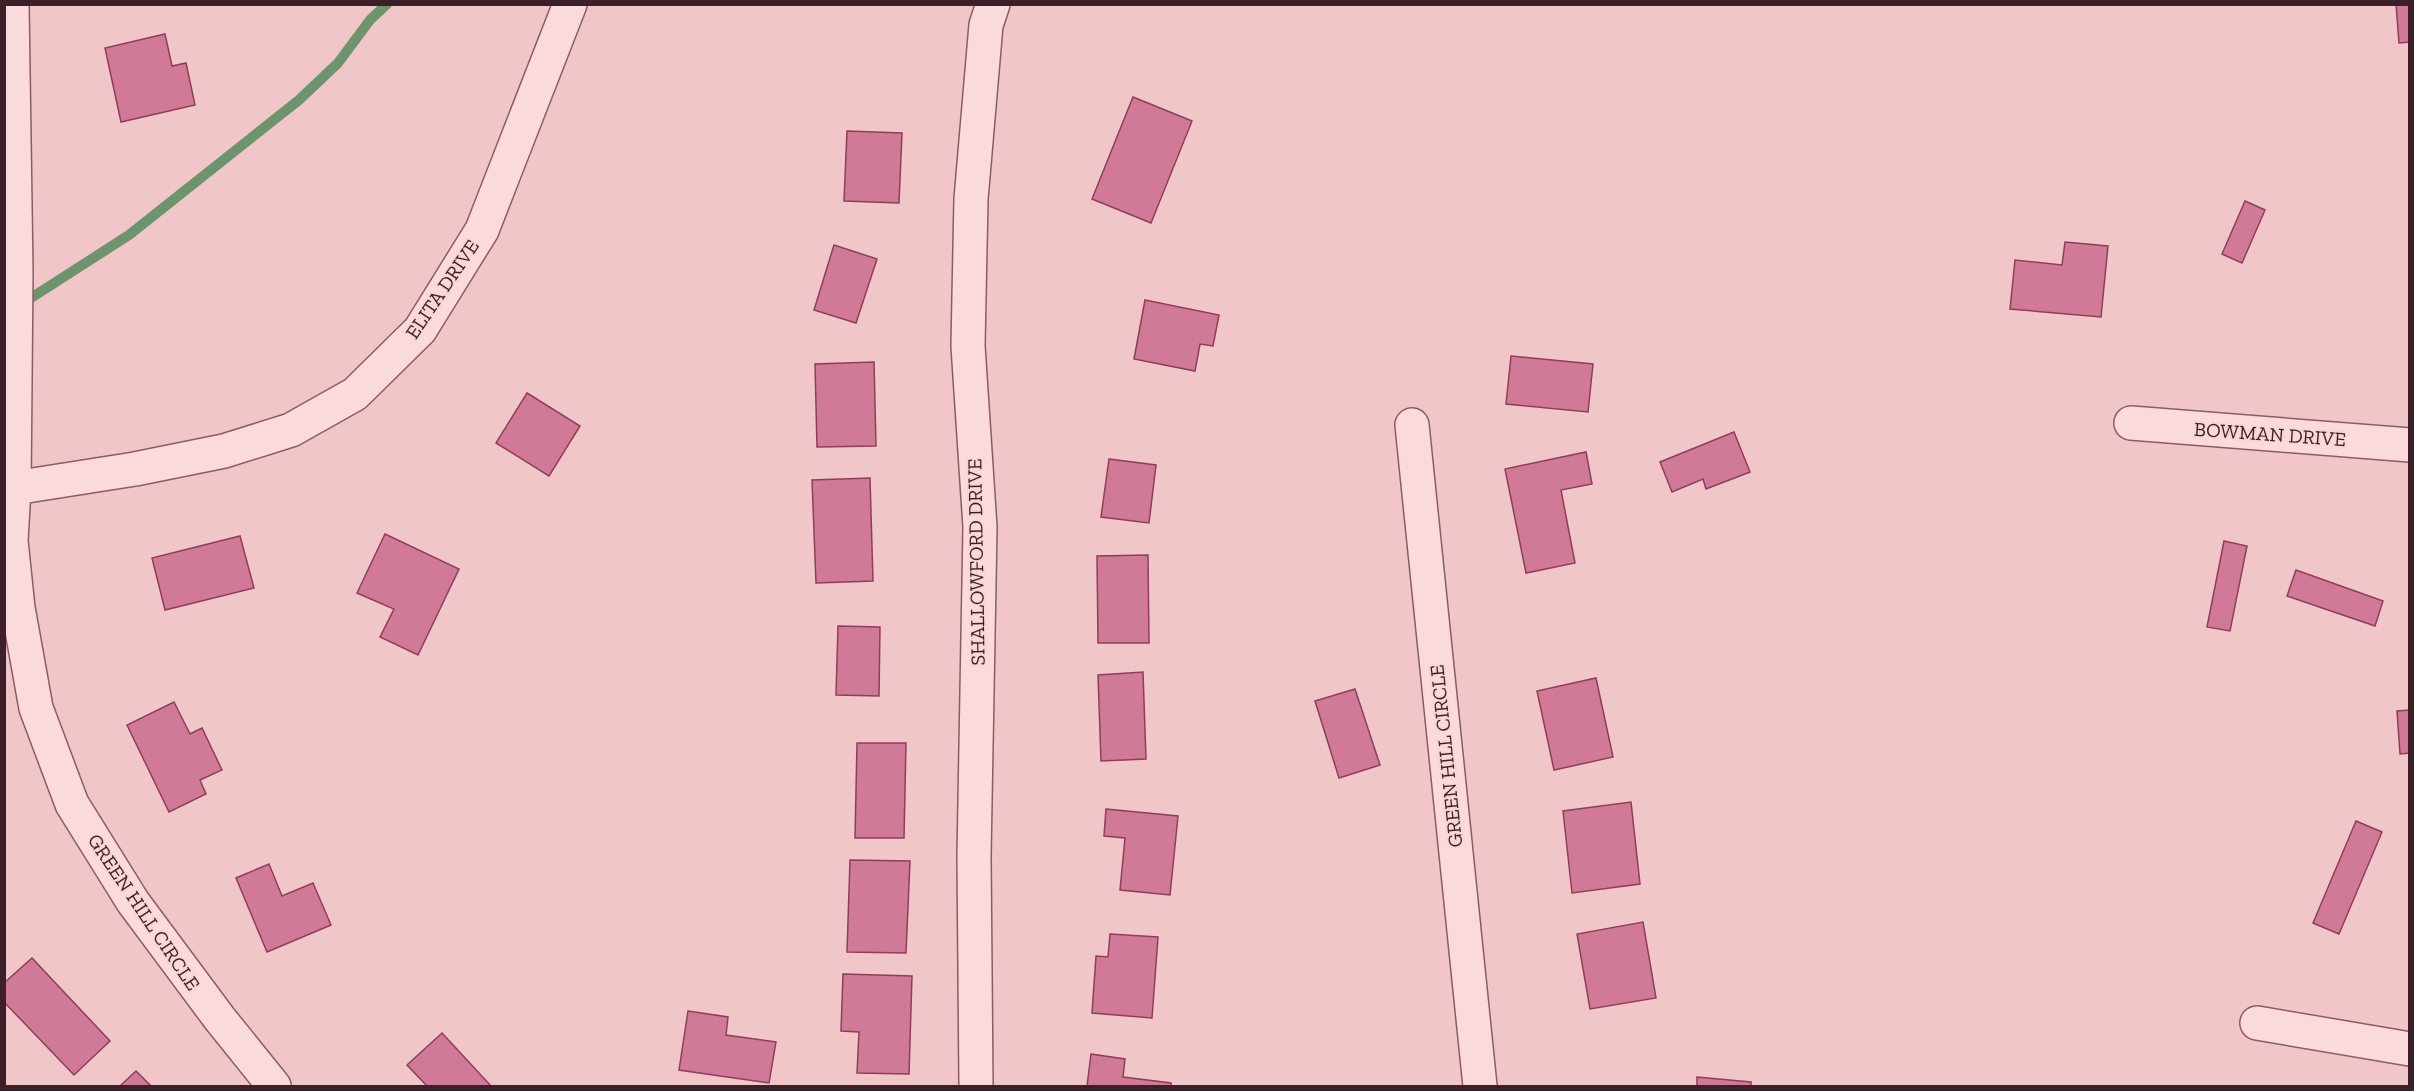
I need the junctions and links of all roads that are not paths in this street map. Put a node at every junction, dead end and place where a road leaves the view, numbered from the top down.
1 (12, 4) edge
2 (570, 4) edge
3 (993, 4) edge
4 (2132, 423) dead end
5 (1412, 425) dead end
6 (2409, 445) edge
7 (14, 488) junction
8 (2257, 1023) dead end
9 (2409, 1049) edge
10 (274, 1086) edge
11 (976, 1086) edge
12 (1480, 1086) edge

1 - 7 street, GREEN HILL CIRCLE
2 - 7 street, ELITA DRIVE
3 - 11 street, SHALLOWFORD DRIVE
4 - 6 street, BOWMAN DRIVE
5 - 12 street, GREEN HILL CIRCLE
7 - 10 street, GREEN HILL CIRCLE
8 - 9 street

